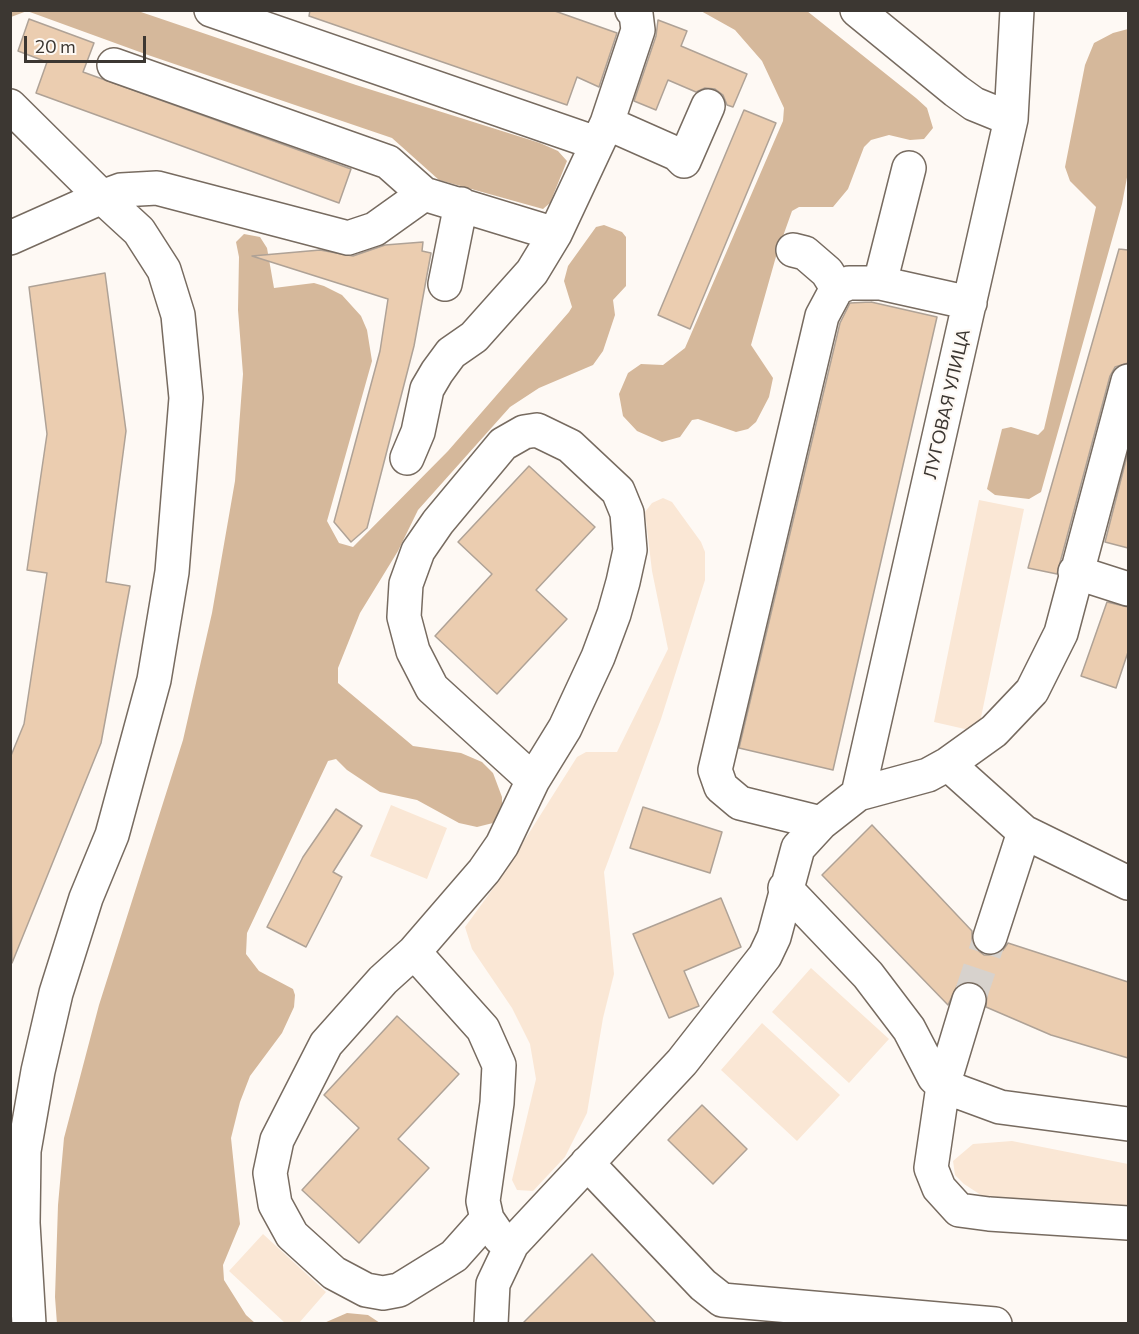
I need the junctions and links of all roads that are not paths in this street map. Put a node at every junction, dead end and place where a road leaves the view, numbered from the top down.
1 (211, 10) edge
2 (632, 10) edge
3 (856, 10) edge
4 (1017, 10) edge
5 (114, 65) dead end
6 (10, 106) edge
7 (708, 106) dead end
8 (1011, 119) junction
9 (602, 133) junction
10 (909, 168) dead end
11 (424, 194) junction
12 (102, 197) junction
13 (461, 204) junction
14 (555, 234) junction
15 (10, 238) edge
16 (793, 250) dead end
17 (445, 284) dead end
18 (879, 284) junction
19 (837, 288) junction
20 (970, 303) junction
21 (1128, 381) edge
22 (407, 458) dead end
23 (1076, 572) junction
24 (1128, 589) edge
25 (948, 764) junction
26 (534, 780) junction
27 (858, 794) junction
28 (821, 823) junction
29 (1024, 832) junction
30 (1128, 883) edge
31 (785, 888) junction
32 (990, 937) tunnel mouth
33 (414, 952) junction
34 (969, 1000) tunnel mouth
35 (943, 1086) junction
36 (1128, 1124) edge
37 (587, 1163) junction
38 (487, 1219) junction
39 (1128, 1223) edge
40 (512, 1244) junction
41 (29, 1323) edge
42 (491, 1323) edge
43 (995, 1323) edge

1 - 9 street
2 - 9 street
3 - 8 street
4 - 8 street, ЛУГОВАЯ УЛИЦА
5 - 11 street
6 - 12 street
7 - 9 street
8 - 20 street, ЛУГОВАЯ УЛИЦА
9 - 14 street
10 - 18 street
11 - 12 street
11 - 13 street
12 - 15 street
12 - 41 street
13 - 14 street
13 - 17 street
14 - 22 street
16 - 19 street
18 - 19 street
18 - 20 street
19 - 28 street
20 - 27 street, ЛУГОВАЯ УЛИЦА
21 - 23 street
23 - 24 street
23 - 25 street
25 - 27 street
25 - 29 street
26 - 26 street
26 - 33 street
27 - 28 street
28 - 31 street
29 - 30 street
29 - 32 street
31 - 35 street
31 - 37 street
33 - 38 street
33 - 38 street
34 - 35 street
35 - 36 street
35 - 39 street
37 - 40 street
37 - 43 street
38 - 40 street
40 - 42 street

